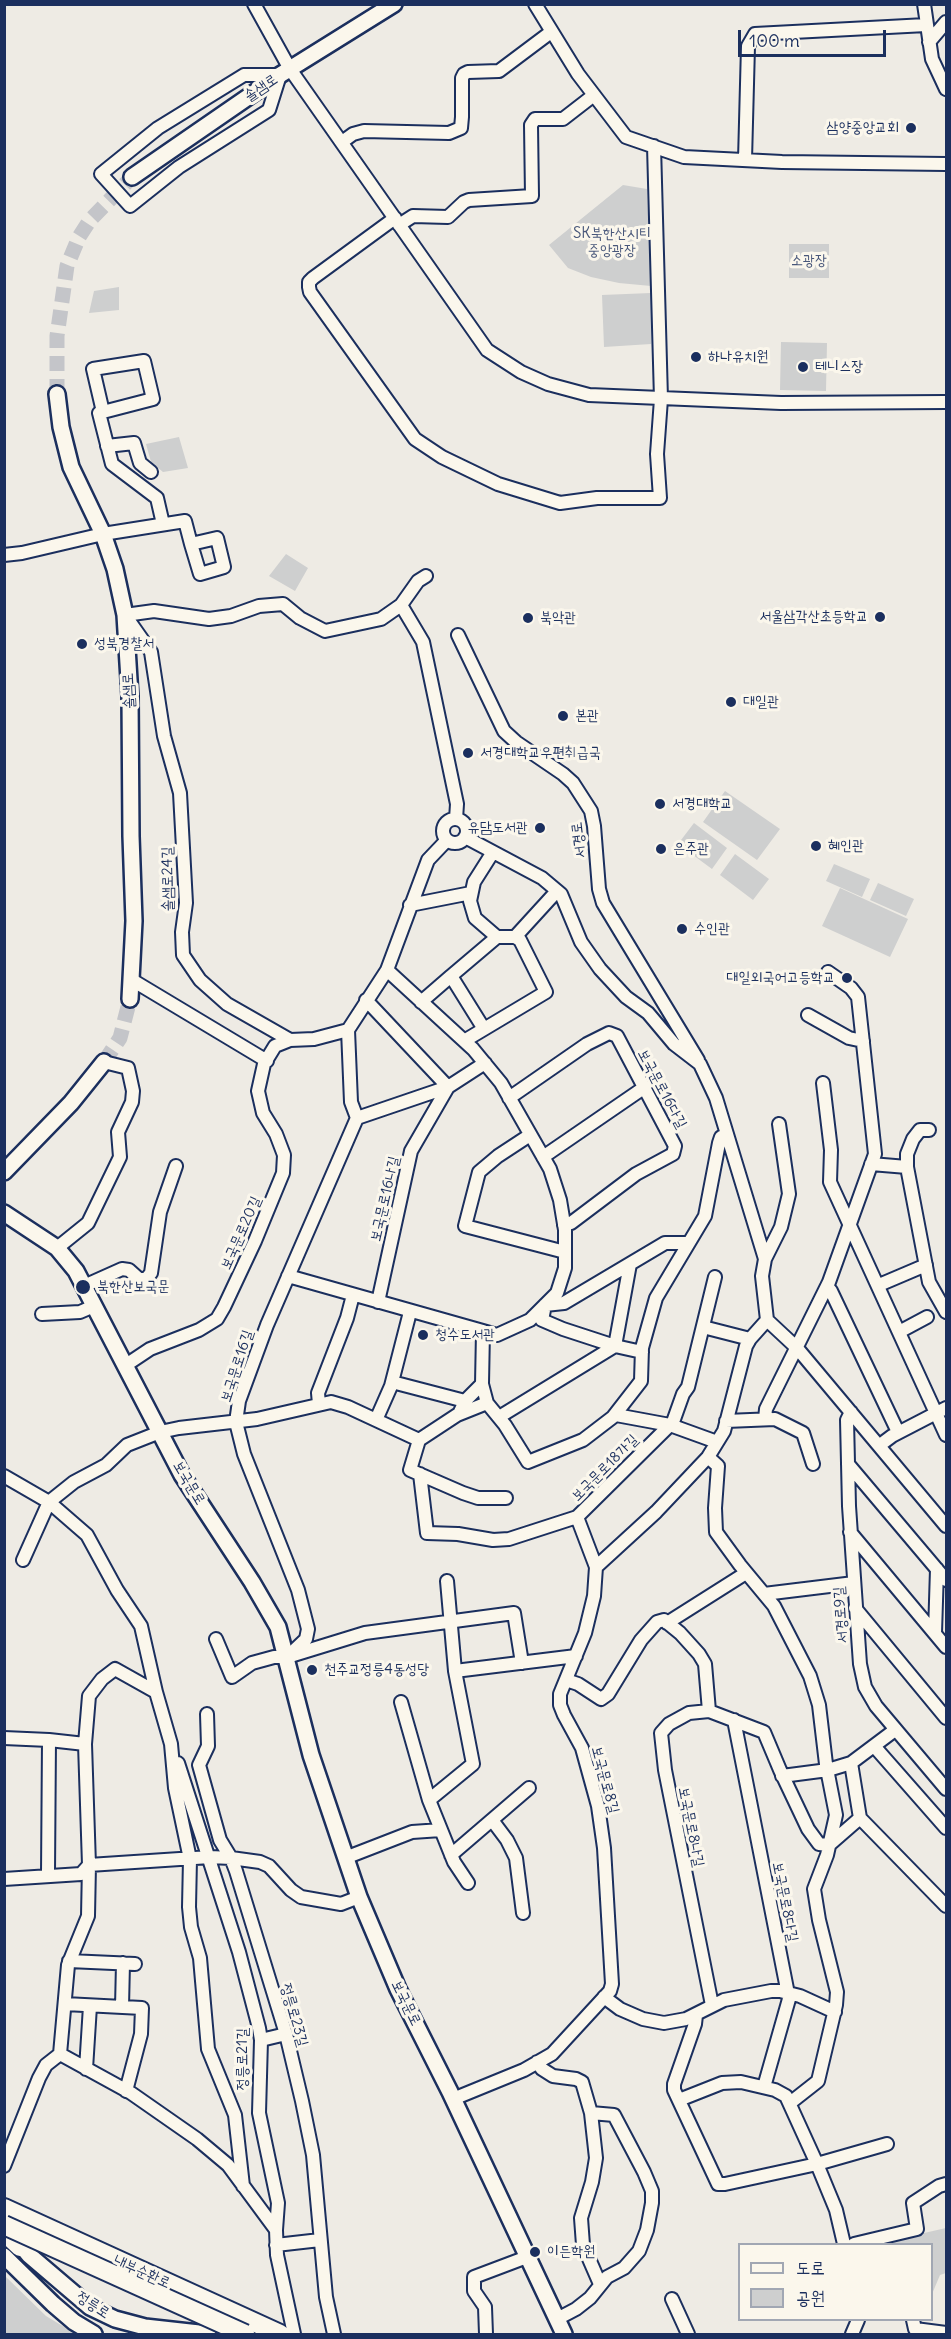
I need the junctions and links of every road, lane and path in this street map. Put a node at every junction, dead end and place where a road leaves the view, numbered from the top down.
1 (254, 4) edge
2 (394, 4) edge
3 (535, 4) edge
4 (924, 4) edge
5 (946, 22) edge
6 (926, 25) junction
7 (551, 32) junction
8 (929, 42) junction
9 (285, 72) junction
10 (946, 89) edge
11 (594, 96) junction
12 (342, 142) junction
13 (654, 146) junction
14 (745, 160) junction
15 (946, 164) edge
16 (132, 177) tunnel mouth
17 (397, 222) junction
18 (57, 394) tunnel mouth
19 (661, 399) junction
20 (946, 402) edge
21 (103, 412) junction
22 (107, 446) junction
23 (151, 472) dead end
24 (163, 524) junction
25 (103, 534) junction
26 (192, 544) dead end
27 (4, 555) edge
28 (426, 576) dead end
29 (401, 605) junction
30 (125, 615) junction
31 (458, 635) dead end
32 (456, 819) junction
33 (465, 837) junction
34 (447, 840) junction
35 (493, 852) junction
36 (557, 891) junction
37 (471, 893) junction
38 (410, 905) junction
39 (497, 937) junction
40 (514, 937) junction
41 (387, 970) junction
42 (828, 972) dead end
43 (451, 976) junction
44 (132, 980) junction
45 (130, 999) tunnel mouth
46 (366, 1000) junction
47 (421, 1002) junction
48 (808, 1016) dead end
49 (484, 1029) junction
50 (348, 1030) junction
51 (290, 1040) junction
52 (464, 1041) junction
53 (863, 1041) junction
54 (267, 1061) junction
55 (104, 1062) joint
56 (485, 1064) junction
57 (700, 1064) junction
58 (823, 1083) dead end
59 (448, 1086) junction
60 (645, 1088) junction
61 (509, 1098) junction
62 (357, 1118) junction
63 (779, 1124) dead end
64 (929, 1130) dead end
65 (727, 1134) junction
66 (530, 1135) junction
67 (543, 1157) junction
68 (871, 1164) junction
69 (176, 1166) dead end
70 (908, 1167) junction
71 (4, 1172) edge
72 (4, 1213) edge
73 (850, 1223) junction
74 (564, 1225) junction
75 (688, 1243) junction
76 (57, 1248) junction
77 (565, 1252) junction
78 (765, 1258) junction
79 (630, 1264) junction
80 (926, 1265) junction
81 (288, 1276) junction
82 (715, 1277) dead end
83 (84, 1286) junction
84 (827, 1286) junction
85 (879, 1286) junction
86 (353, 1295) junction
87 (378, 1302) junction
88 (544, 1305) junction
89 (94, 1306) junction
90 (410, 1312) junction
91 (946, 1312) edge
92 (42, 1314) dead end
93 (927, 1317) dead end
94 (767, 1320) junction
95 (703, 1327) junction
96 (483, 1331) junction
97 (899, 1332) junction
98 (750, 1338) junction
99 (615, 1346) junction
100 (797, 1348) junction
101 (642, 1352) junction
102 (126, 1365) junction
103 (392, 1382) junction
104 (482, 1384) junction
105 (465, 1401) junction
106 (487, 1403) junction
107 (319, 1404) junction
108 (941, 1411) edge
109 (851, 1412) junction
110 (459, 1414) junction
111 (616, 1415) junction
112 (499, 1418) junction
113 (765, 1419) junction
114 (376, 1420) junction
115 (726, 1421) junction
116 (236, 1422) junction
117 (670, 1425) junction
118 (160, 1432) junction
119 (898, 1432) junction
120 (946, 1435) edge
121 (419, 1440) junction
122 (717, 1442) junction
123 (880, 1445) junction
124 (708, 1456) junction
125 (813, 1464) dead end
126 (848, 1464) junction
127 (420, 1474) junction
128 (4, 1476) edge
129 (506, 1498) dead end
130 (50, 1501) junction
131 (577, 1517) junction
132 (946, 1526) edge
133 (850, 1532) junction
134 (23, 1560) dead end
135 (596, 1567) junction
136 (937, 1569) junction
137 (746, 1573) junction
138 (447, 1581) dead end
139 (946, 1581) edge
140 (854, 1583) junction
141 (764, 1594) junction
142 (855, 1608) junction
143 (451, 1621) junction
144 (667, 1623) junction
145 (935, 1633) junction
146 (216, 1639) dead end
147 (946, 1647) edge
148 (576, 1656) junction
149 (287, 1657) junction
150 (522, 1663) junction
151 (455, 1671) junction
152 (566, 1680) junction
153 (156, 1692) junction
154 (401, 1702) dead end
155 (709, 1711) junction
156 (207, 1714) dead end
157 (946, 1718) edge
158 (734, 1720) junction
159 (895, 1730) junction
160 (4, 1738) edge
161 (50, 1740) junction
162 (85, 1744) junction
163 (171, 1744) junction
164 (874, 1746) junction
165 (851, 1763) junction
166 (828, 1770) junction
167 (782, 1776) junction
168 (529, 1788) dead end
169 (946, 1789) edge
170 (429, 1800) junction
171 (860, 1818) junction
172 (492, 1820) junction
173 (946, 1828) edge
174 (441, 1830) junction
175 (829, 1845) junction
176 (451, 1855) junction
177 (210, 1857) junction
178 (190, 1858) junction
179 (231, 1858) junction
180 (345, 1858) junction
181 (89, 1865) junction
182 (48, 1873) dead end
183 (4, 1879) edge
184 (468, 1883) dead end
185 (358, 1897) junction
186 (946, 1906) edge
187 (523, 1913) dead end
188 (69, 1961) junction
189 (788, 1993) junction
190 (604, 1997) junction
191 (65, 2004) junction
192 (712, 2005) junction
193 (90, 2006) junction
194 (122, 2007) junction
195 (835, 2012) junction
196 (696, 2014) junction
197 (286, 2034) junction
198 (261, 2040) junction
199 (60, 2055) junction
200 (537, 2062) junction
201 (86, 2069) junction
202 (764, 2088) junction
203 (126, 2091) junction
204 (453, 2099) junction
205 (679, 2100) junction
206 (790, 2103) junction
207 (591, 2113) junction
208 (887, 2144) dead end
209 (6, 2163) edge
210 (817, 2164) junction
211 (946, 2184) edge
212 (243, 2186) junction
213 (4, 2208) edge
214 (4, 2216) edge
215 (4, 2223) edge
216 (276, 2230) junction
217 (4, 2232) edge
218 (320, 2240) junction
219 (844, 2243) edge
220 (858, 2243) edge
221 (276, 2245) junction
222 (12, 2251) edge
223 (527, 2257) junction
224 (54, 2276) junction
225 (600, 2284) junction
226 (672, 2300) dead end
227 (557, 2319) junction
228 (913, 2321) edge
229 (946, 2333) edge
230 (94, 2334) edge
231 (208, 2334) edge
232 (245, 2334) edge
233 (280, 2334) edge
234 (294, 2334) edge
235 (334, 2334) edge
236 (486, 2334) edge
237 (564, 2334) edge
238 (688, 2334) edge

1 - 9 street
2 - 9 main road, 솔샘로
3 - 7 street
4 - 6 street
5 - 8 street
6 - 8 street
6 - 14 street
7 - 11 street
7 - 12 street
8 - 10 street
9 - 9 street
9 - 12 street
9 - 16 main road, 솔샘로
11 - 13 street
11 - 17 street
12 - 17 street
13 - 14 street
13 - 19 street
14 - 15 street
17 - 19 street
17 - 19 street
18 - 25 main road, 솔샘로
19 - 20 street
21 - 21 street
21 - 22 street
22 - 23 street
22 - 24 street
24 - 25 street
24 - 26 street
25 - 27 street
25 - 30 main road, 솔샘로
28 - 29 street
29 - 30 street
29 - 32 street
30 - 44 main road, 솔샘로
30 - 51 street, 솔샘로24길
31 - 57 street, 서경로
32 - 33 street
32 - 34 street
33 - 34 street
33 - 35 street, 서경로
34 - 38 street
35 - 36 street, 서경로
35 - 37 street
36 - 40 street
36 - 57 street, 서경로
37 - 38 street
37 - 39 street
38 - 41 street
39 - 40 street
39 - 43 street
40 - 49 street
41 - 46 street
41 - 47 street
42 - 53 street
43 - 47 street
43 - 49 street
44 - 45 main road, 솔샘로
44 - 54 street
46 - 50 street
46 - 59 street
47 - 52 street
48 - 53 street
49 - 52 street
50 - 51 street
50 - 62 street
51 - 54 street, 보국문로20길
52 - 56 street
53 - 68 street
54 - 102 street, 보국문로20길
55 - 71 main road
55 - 76 street
56 - 59 street
56 - 61 street
57 - 65 street, 서경로
58 - 73 street
59 - 62 street
59 - 87 street, 보국문로16나길
60 - 61 street, 보국문로16다길
60 - 67 street
60 - 74 street, 보국문로16다길
61 - 66 street
62 - 81 street, 보국문로16길
63 - 78 street, 서경로
64 - 70 street
65 - 75 street
65 - 78 street, 서경로
66 - 67 street
66 - 77 street
67 - 74 street
68 - 70 street
68 - 73 street
69 - 83 street
70 - 80 street
72 - 76 main road, 보국문로
73 - 84 street
73 - 85 street
74 - 77 street
75 - 79 street
75 - 101 street
76 - 83 main road, 보국문로
77 - 88 street
78 - 94 street, 서경로
79 - 88 street
79 - 99 street
80 - 85 street
80 - 91 street
81 - 86 street
81 - 116 street, 보국문로16길
82 - 95 street, 보국문로18가길
83 - 89 main road, 보국문로
84 - 100 street
84 - 119 street
85 - 97 street
86 - 87 street
86 - 107 street
87 - 90 street
88 - 96 street
88 - 99 street
89 - 92 street
89 - 102 main road, 보국문로
90 - 96 street
90 - 103 street
93 - 97 street
94 - 98 street
94 - 100 street
95 - 98 street
95 - 117 street, 보국문로18가길
96 - 104 street
97 - 108 street
98 - 115 street
99 - 101 street
99 - 112 street
100 - 109 street
100 - 113 street
101 - 111 street
102 - 118 main road, 보국문로
103 - 105 street
103 - 114 street
104 - 105 street
104 - 106 street
105 - 110 street
106 - 110 street
106 - 112 street
107 - 114 street
107 - 116 street
108 - 119 street
108 - 120 street
109 - 123 street
109 - 126 street, 서경로9길
110 - 121 street
111 - 112 street
111 - 117 street
113 - 115 street
113 - 125 street
114 - 121 street
115 - 122 street
116 - 118 street
116 - 149 street, 보국문로16길
117 - 122 street
117 - 131 street, 보국문로18가길
118 - 130 street
118 - 149 main road, 보국문로
119 - 123 street
121 - 127 street
122 - 124 street
123 - 132 street
124 - 135 street
124 - 137 street
126 - 133 street, 서경로9길
126 - 136 street
127 - 129 street
127 - 131 street, 보국문로18가길
128 - 130 street
130 - 134 street
130 - 153 street
131 - 135 street
133 - 140 street, 서경로9길
133 - 145 street
135 - 148 street, 보국문로8길
136 - 139 street
136 - 145 street
137 - 141 street
137 - 144 street
138 - 143 street
140 - 141 street
140 - 142 street, 서경로9길
141 - 166 street
142 - 157 street
142 - 159 street, 서경로9길
143 - 149 street
143 - 150 street
143 - 151 street
144 - 152 street
144 - 155 street
145 - 147 street
146 - 149 street
148 - 150 street
148 - 152 street, 보국문로8길
149 - 180 main road, 보국문로
150 - 151 street
151 - 170 street
152 - 190 street, 보국문로8길
153 - 162 street
153 - 163 street
154 - 170 street
155 - 158 street
155 - 192 street, 보국문로8나길
156 - 179 street, 정릉로23길
158 - 167 street
158 - 189 street, 보국문로8다길
159 - 164 street
159 - 169 street, 서경로9길
160 - 161 street
161 - 162 street
161 - 182 street
162 - 181 street
163 - 177 street, 정릉로21길
163 - 178 street
164 - 165 street
164 - 173 street
165 - 166 street
165 - 171 street
166 - 167 street
166 - 175 street
167 - 175 street
168 - 172 street
170 - 174 street
171 - 175 street
171 - 186 street
172 - 176 street
172 - 187 street
174 - 176 street
174 - 180 street
175 - 195 street
176 - 184 street
177 - 178 street
177 - 179 street
177 - 198 street, 정릉로21길
178 - 181 street
178 - 212 street
179 - 185 street
179 - 197 street, 정릉로23길
180 - 185 main road, 보국문로
181 - 183 street
181 - 188 street
185 - 204 main road, 보국문로
188 - 191 street
188 - 194 street
189 - 192 street
189 - 195 street
189 - 202 street, 보국문로8다길
190 - 196 street
190 - 200 street, 보국문로8길
191 - 193 street
191 - 199 street
192 - 196 street
193 - 194 street
193 - 201 street
194 - 203 street
195 - 206 street
196 - 205 street
197 - 198 street
197 - 218 street, 정릉로23길
198 - 216 street, 정릉로21길
199 - 201 street
199 - 209 street
200 - 204 street, 보국문로8길
200 - 207 street
201 - 203 street
202 - 205 street
202 - 206 street
203 - 212 street
204 - 223 main road, 보국문로
205 - 210 street
206 - 210 street
207 - 225 street
207 - 225 street
208 - 210 street
210 - 219 street
211 - 220 street
212 - 216 street
213 - 233 highway, 내부순환로
214 - 224 main road, 정릉로
215 - 222 main road, 정릉로
215 - 232 highway, 내부순환로, bridge
216 - 221 street, 정릉로21길
217 - 222 highway
218 - 221 street
218 - 235 street, 정릉로23길
221 - 234 street, 정릉로21길
222 - 224 main road, 정릉로
222 - 230 main road, 정릉로
223 - 227 main road, 보국문로
223 - 236 street
224 - 231 main road, 정릉로
225 - 227 street
226 - 238 street
227 - 237 main road, 보국문로
228 - 229 street

